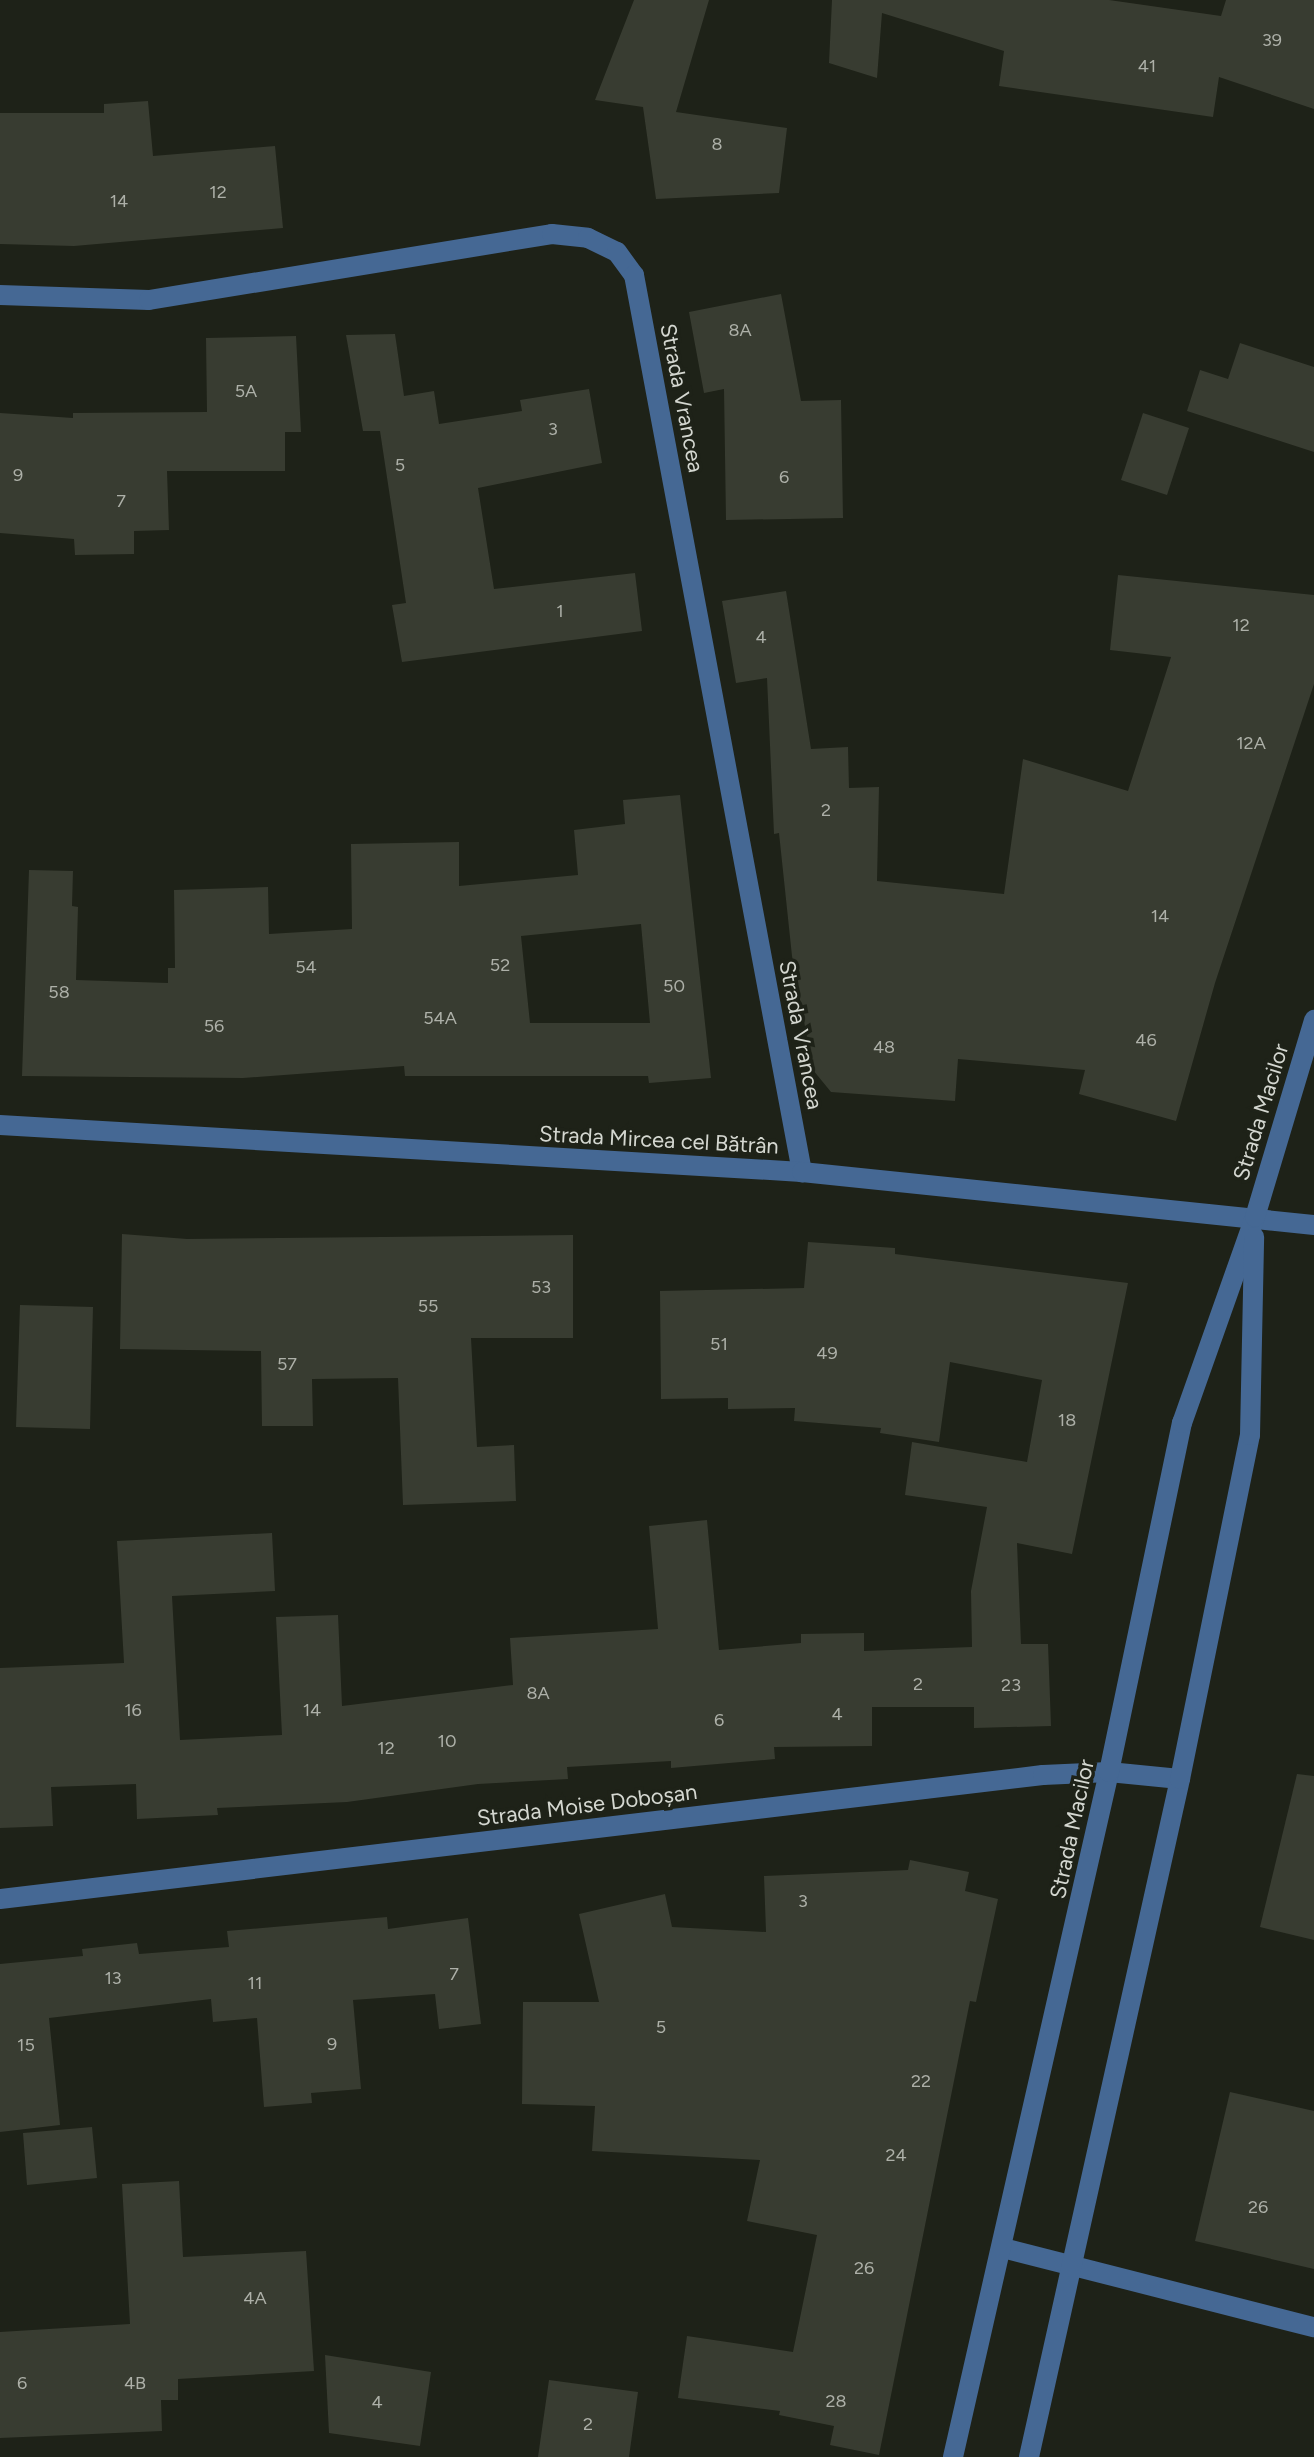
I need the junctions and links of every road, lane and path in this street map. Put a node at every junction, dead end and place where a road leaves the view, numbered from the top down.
1 (0, 295) edge
2 (1314, 1020) edge
3 (0, 1125) edge
4 (802, 1172) junction
5 (1255, 1217) junction
6 (1314, 1225) edge
7 (1109, 1772) junction
8 (1180, 1779) junction
9 (0, 1899) edge
10 (1003, 2248) junction
11 (1073, 2265) junction
12 (1314, 2327) edge
13 (953, 2457) edge
14 (1029, 2457) edge

1 - 4 street, Strada Vrancea
2 - 5 street, Strada Macilor
3 - 4 street, Strada Mircea cel Bătrân
4 - 5 street, Strada Mircea cel Bătrân
5 - 6 street, Strada Mircea cel Bătrân
5 - 7 street, Strada Macilor
5 - 8 street, Strada Macilor
7 - 8 street, Strada Moise Doboșan
7 - 9 street, Strada Moise Doboșan
7 - 10 street, Strada Macilor
8 - 11 street, Strada Macilor
10 - 11 street
10 - 13 street, Strada Macilor
11 - 12 street
11 - 14 street, Strada Macilor

